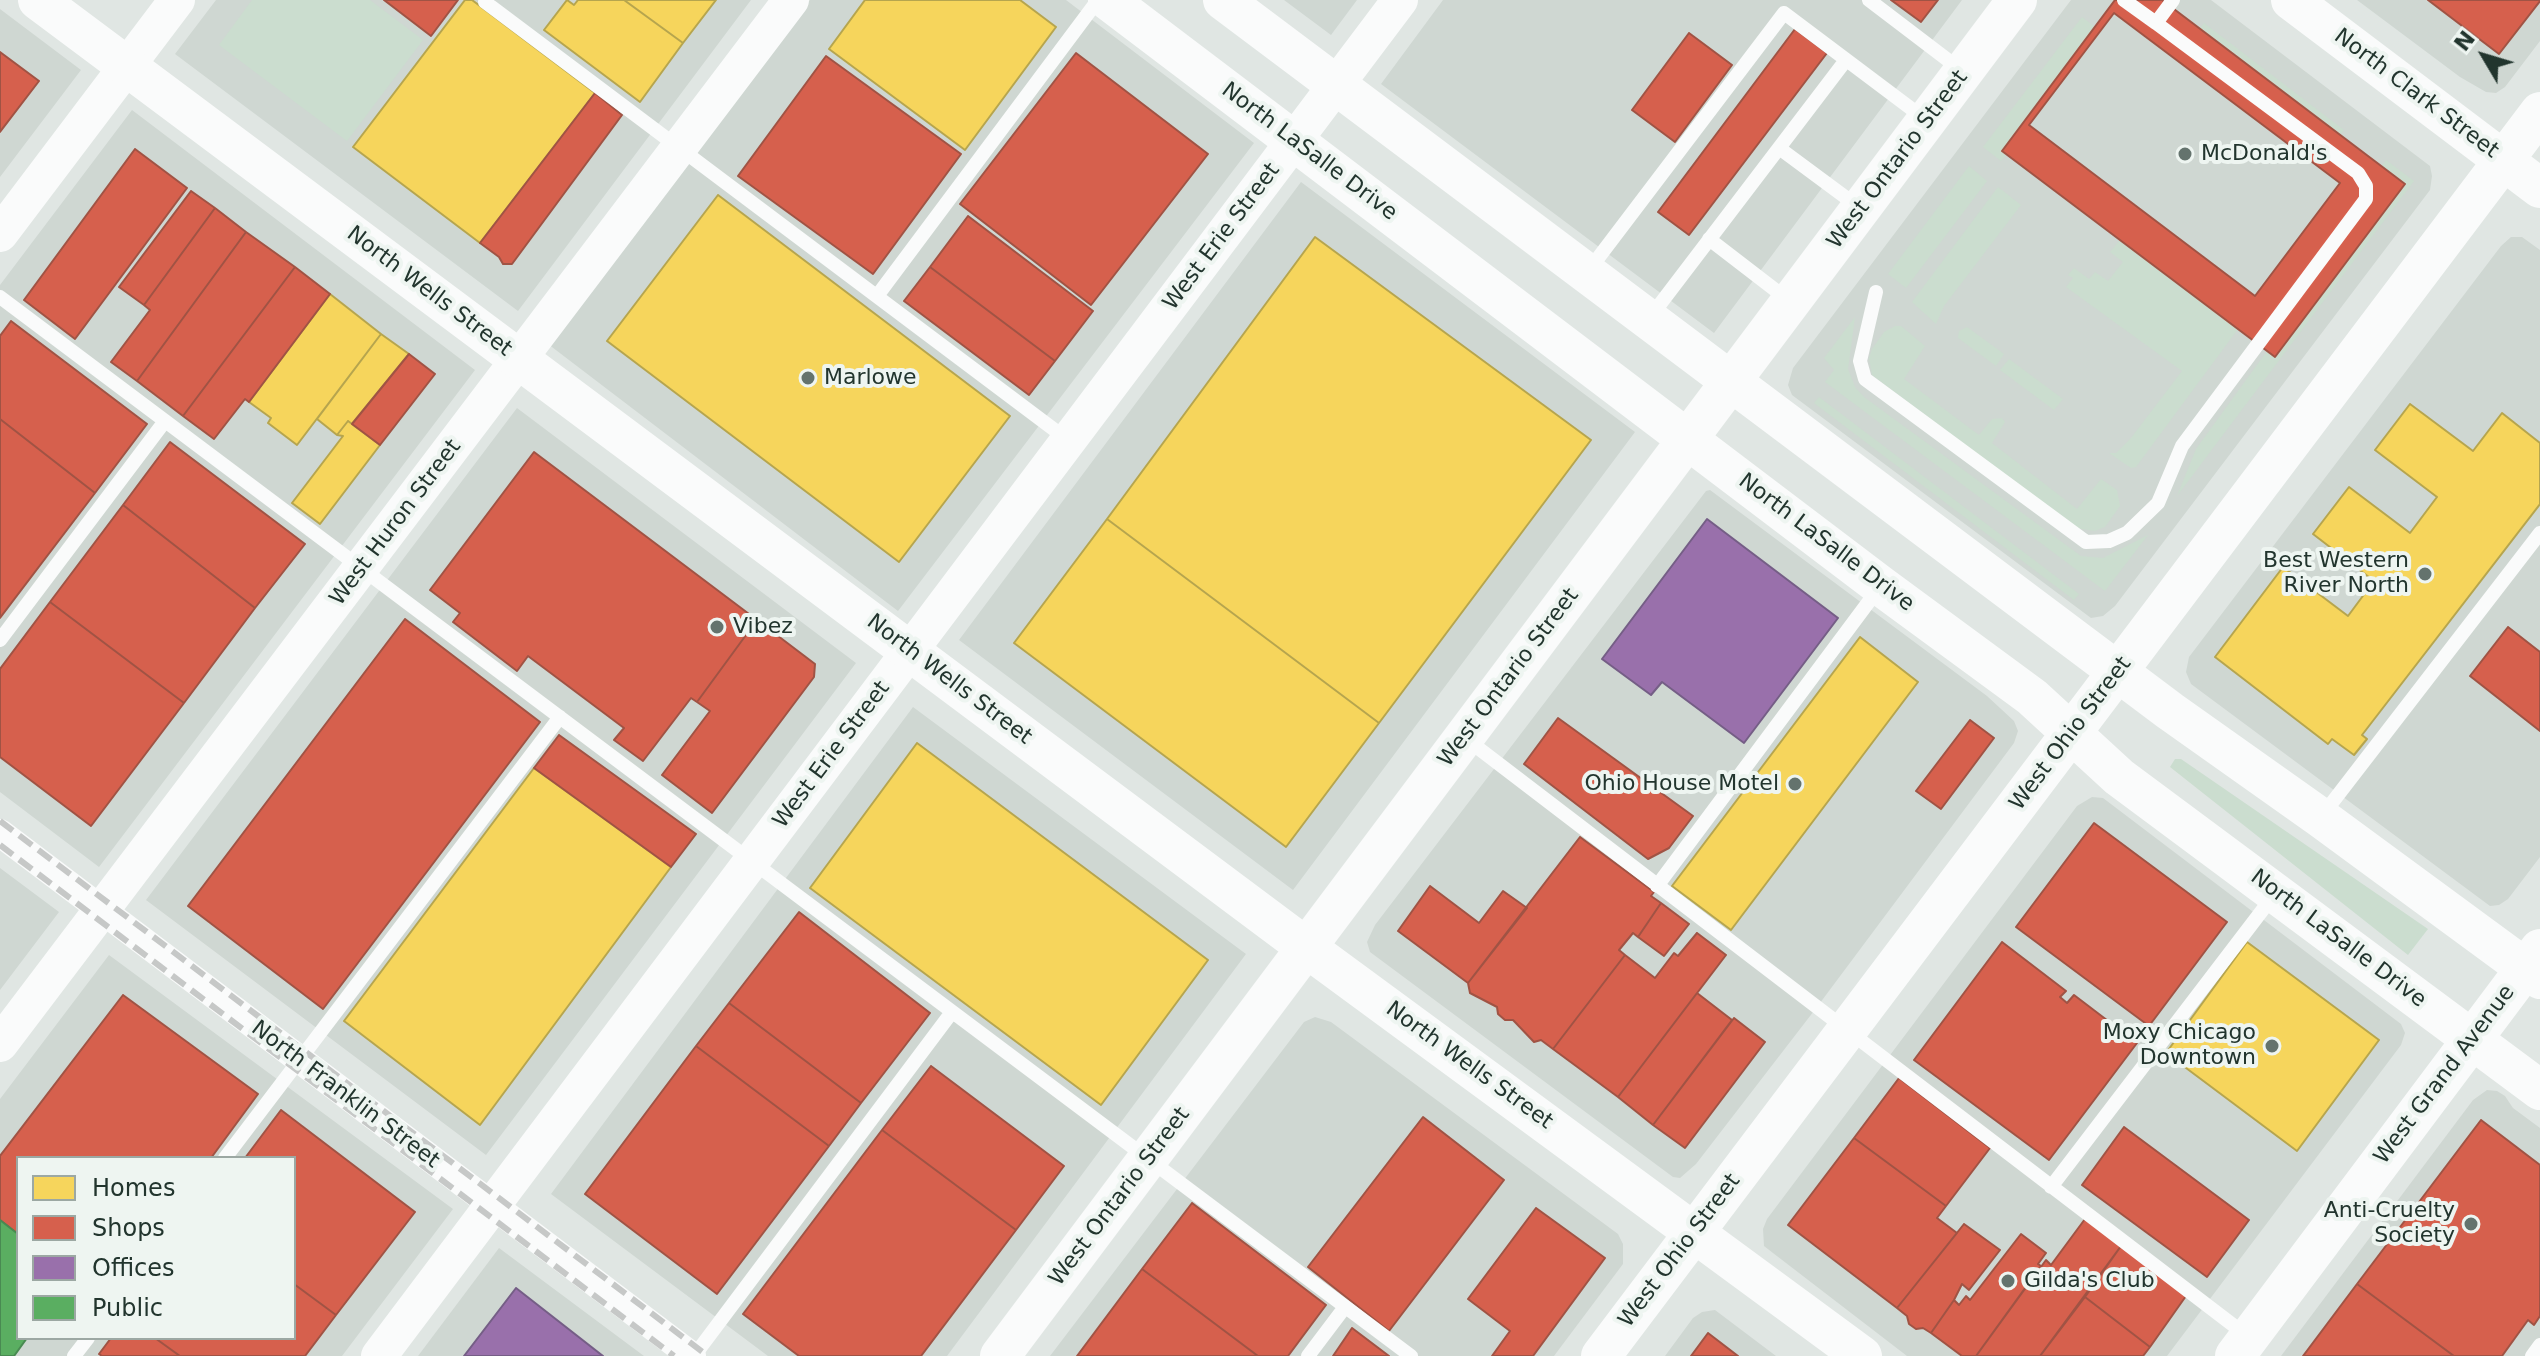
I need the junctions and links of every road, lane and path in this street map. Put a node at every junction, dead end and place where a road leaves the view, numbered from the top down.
1 (38, 0) edge
2 (177, 0) edge
3 (487, 0) edge
4 (791, 0) edge
5 (1098, 0) edge
6 (1108, 0) edge
7 (1223, 0) edge
8 (1400, 0) edge
9 (1869, 0) edge
10 (2017, 0) edge
11 (2124, 0) edge
12 (2173, 0) edge
13 (2309, 9) edge
14 (2156, 23) junction
15 (1846, 60) junction
16 (127, 66) junction
17 (1964, 72) junction
18 (1336, 84) junction
19 (2540, 112) edge
20 (1927, 121) junction
21 (1294, 141) junction
22 (679, 148) junction
23 (1779, 148) junction
24 (2504, 161) junction
25 (2540, 188) edge
26 (1860, 209) junction
27 (0, 234) edge
28 (1709, 239) junction
29 (1586, 273) junction
30 (1876, 292) dead end
31 (877, 296) junction
32 (0, 297) edge
33 (1791, 302) junction
34 (1648, 320) junction
35 (520, 360) junction
36 (1731, 381) junction
37 (165, 421) junction
38 (1688, 439) junction
39 (1068, 441) junction
40 (2540, 533) edge
41 (362, 569) junction
42 (1881, 586) junction
43 (0, 640) edge
44 (910, 651) junction
45 (2118, 671) junction
46 (560, 717) junction
47 (2071, 733) junction
48 (1464, 738) junction
49 (2321, 818) junction
50 (0, 833) edge
51 (751, 861) junction
52 (1657, 886) junction
53 (2276, 892) junction
54 (103, 912) junction
55 (1307, 948) junction
56 (2535, 965) edge
57 (952, 1012) junction
58 (1847, 1030) junction
59 (2472, 1041) junction
60 (0, 1044) edge
61 (300, 1061) junction
62 (2540, 1090) edge
63 (227, 1156) edge
64 (1148, 1159) junction
65 (2051, 1187) junction
66 (492, 1205) junction
67 (1695, 1231) junction
68 (1345, 1307) junction
69 (86, 1340) edge
70 (2540, 1345) edge
71 (2242, 1347) edge
72 (74, 1356) edge
73 (379, 1356) edge
74 (693, 1356) edge
75 (1000, 1356) edge
76 (1308, 1356) edge
77 (1411, 1356) edge
78 (1601, 1356) edge
79 (1862, 1356) edge
80 (2532, 1356) edge

1 - 16 main road, North Wells Street
2 - 16 street
3 - 22 lane
4 - 22 street, West Huron Street
5 - 31 lane
6 - 21 main road, North LaSalle Drive
7 - 18 main road
8 - 18 street, West Erie Street
9 - 17 lane
10 - 17 main road, West Ontario Street
11 - 14 lane
12 - 14 lane
13 - 24 main road, North Clark Street
14 - 30 lane
15 - 20 lane
15 - 23 lane
15 - 29 lane
16 - 27 street
16 - 35 main road, North Wells Street
17 - 20 main road, West Ontario Street
18 - 21 street, West Erie Street
18 - 29 main road
19 - 24 main road, West Ohio Street
20 - 26 main road, West Ontario Street
21 - 38 main road, North LaSalle Drive
21 - 39 street, West Erie Street
22 - 31 lane
22 - 35 street, West Huron Street
23 - 26 lane
23 - 28 lane
24 - 25 main road, North Clark Street
24 - 45 main road, West Ohio Street
26 - 33 main road, West Ontario Street
28 - 33 lane
28 - 34 lane
29 - 34 main road
31 - 39 lane
32 - 37 lane
33 - 36 main road, West Ontario Street
34 - 36 main road
35 - 41 street, West Huron Street
35 - 44 main road, North Wells Street
36 - 38 main road, West Ontario Street
36 - 45 main road
37 - 41 lane
37 - 43 lane
38 - 42 main road, North LaSalle Drive
38 - 48 main road, West Ontario Street
39 - 44 street, West Erie Street
40 - 49 lane
41 - 46 lane
41 - 54 street, West Huron Street
42 - 47 main road, North LaSalle Drive
42 - 52 lane
44 - 51 street, West Erie Street
44 - 55 main road, North Wells Street
45 - 47 main road, West Ohio Street
45 - 49 main road
46 - 51 lane
46 - 61 lane
47 - 53 main road, North LaSalle Drive
47 - 58 main road, West Ohio Street
48 - 52 lane
48 - 55 main road, West Ontario Street
49 - 56 main road
50 - 54 street, North Franklin Street
51 - 57 lane
51 - 66 street, West Erie Street
52 - 58 lane
53 - 59 main road, North LaSalle Drive
53 - 65 lane
54 - 60 street, West Huron Street
54 - 61 street, North Franklin Street
55 - 64 main road, West Ontario Street
55 - 67 main road, North Wells Street
56 - 59 main road, West Grand Avenue
57 - 64 lane
57 - 74 lane
58 - 65 lane
58 - 67 main road, West Ohio Street
59 - 62 main road, North LaSalle Drive
59 - 71 main road, West Grand Avenue
61 - 63 lane
61 - 66 street, North Franklin Street
64 - 68 lane
64 - 75 main road, West Ontario Street
65 - 71 lane
66 - 73 street, West Erie Street
66 - 74 street, North Franklin Street
67 - 78 main road, West Ohio Street
67 - 79 main road, North Wells Street
68 - 76 lane
68 - 77 lane
69 - 72 lane
70 - 80 lane

